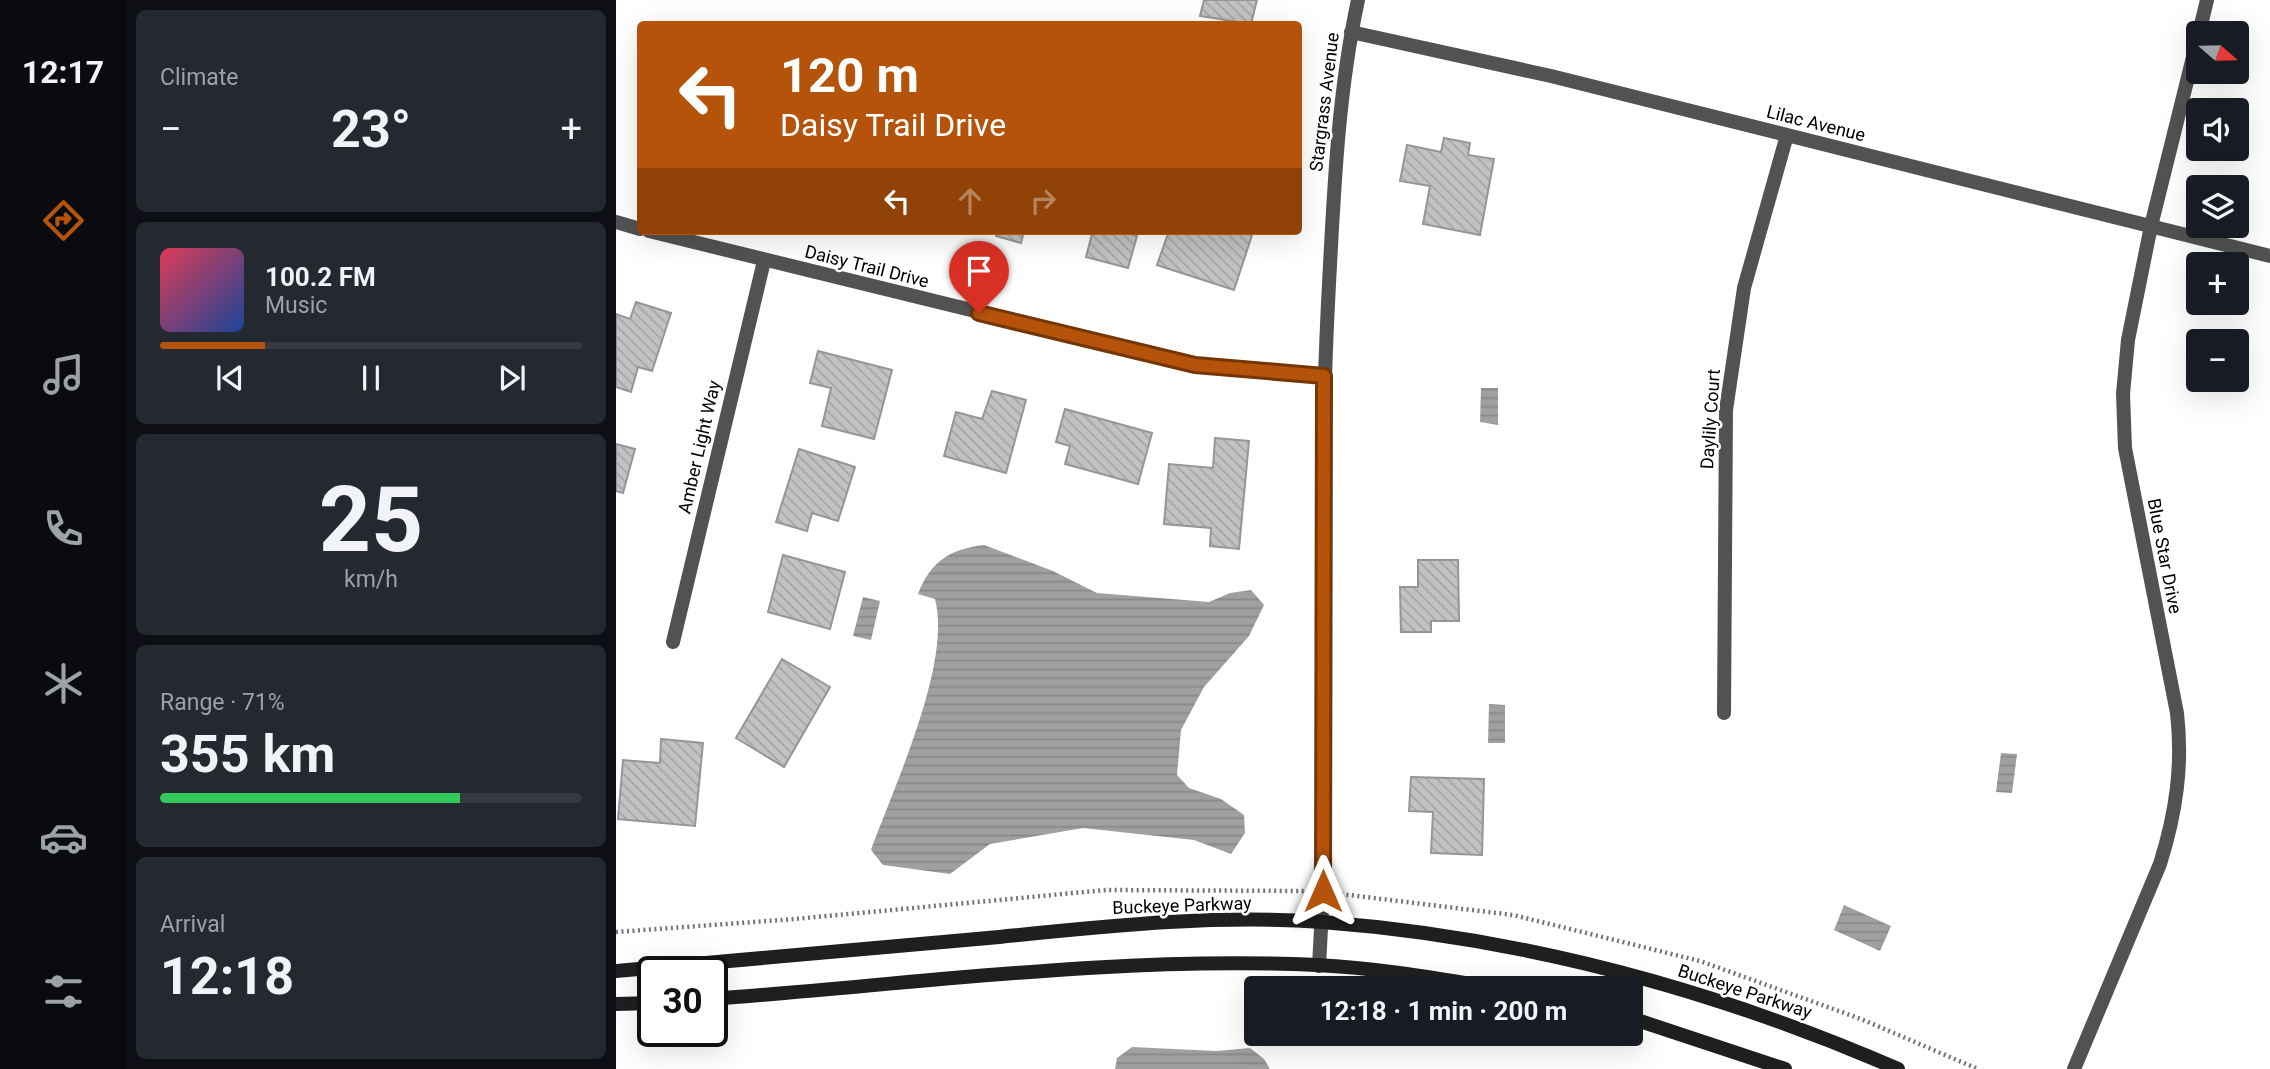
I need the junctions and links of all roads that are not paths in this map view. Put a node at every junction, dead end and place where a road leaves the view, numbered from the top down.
1 (1358, 0) edge
2 (2207, 0) edge
3 (2202, 21) edge
4 (1351, 32) junction
5 (2186, 84) edge
6 (1787, 135) junction
7 (616, 222) edge
8 (2151, 226) junction
9 (637, 228) edge
10 (664, 235) edge
11 (2270, 256) edge
12 (764, 261) junction
13 (1324, 376) junction
14 (673, 642) dead end
15 (1724, 713) dead end
16 (1321, 922) junction
17 (1319, 965) junction
18 (616, 971) edge
19 (1402, 976) edge
20 (728, 998) edge
21 (637, 1003) edge
22 (616, 1004) edge
23 (1643, 1022) edge
24 (1785, 1069) edge
25 (1898, 1069) edge
26 (2074, 1069) edge

1 - 4 street, Stargrass Avenue
2 - 3 street, Blue Star Drive
4 - 6 street, Lilac Avenue
4 - 13 street, Stargrass Avenue
5 - 8 street, Blue Star Drive
6 - 8 street, Lilac Avenue
6 - 15 street, Daylily Court
7 - 9 street
8 - 11 street, Lilac Avenue
8 - 26 street, Blue Star Drive
10 - 12 street, Daisy Trail Drive
12 - 13 street, Daisy Trail Drive
12 - 14 street, Amber Light Way
13 - 16 street, Stargrass Avenue
16 - 17 street, Stargrass Avenue
16 - 18 street, Buckeye Parkway
16 - 25 street, Buckeye Parkway
17 - 19 street
17 - 20 street
21 - 22 street
23 - 24 street

